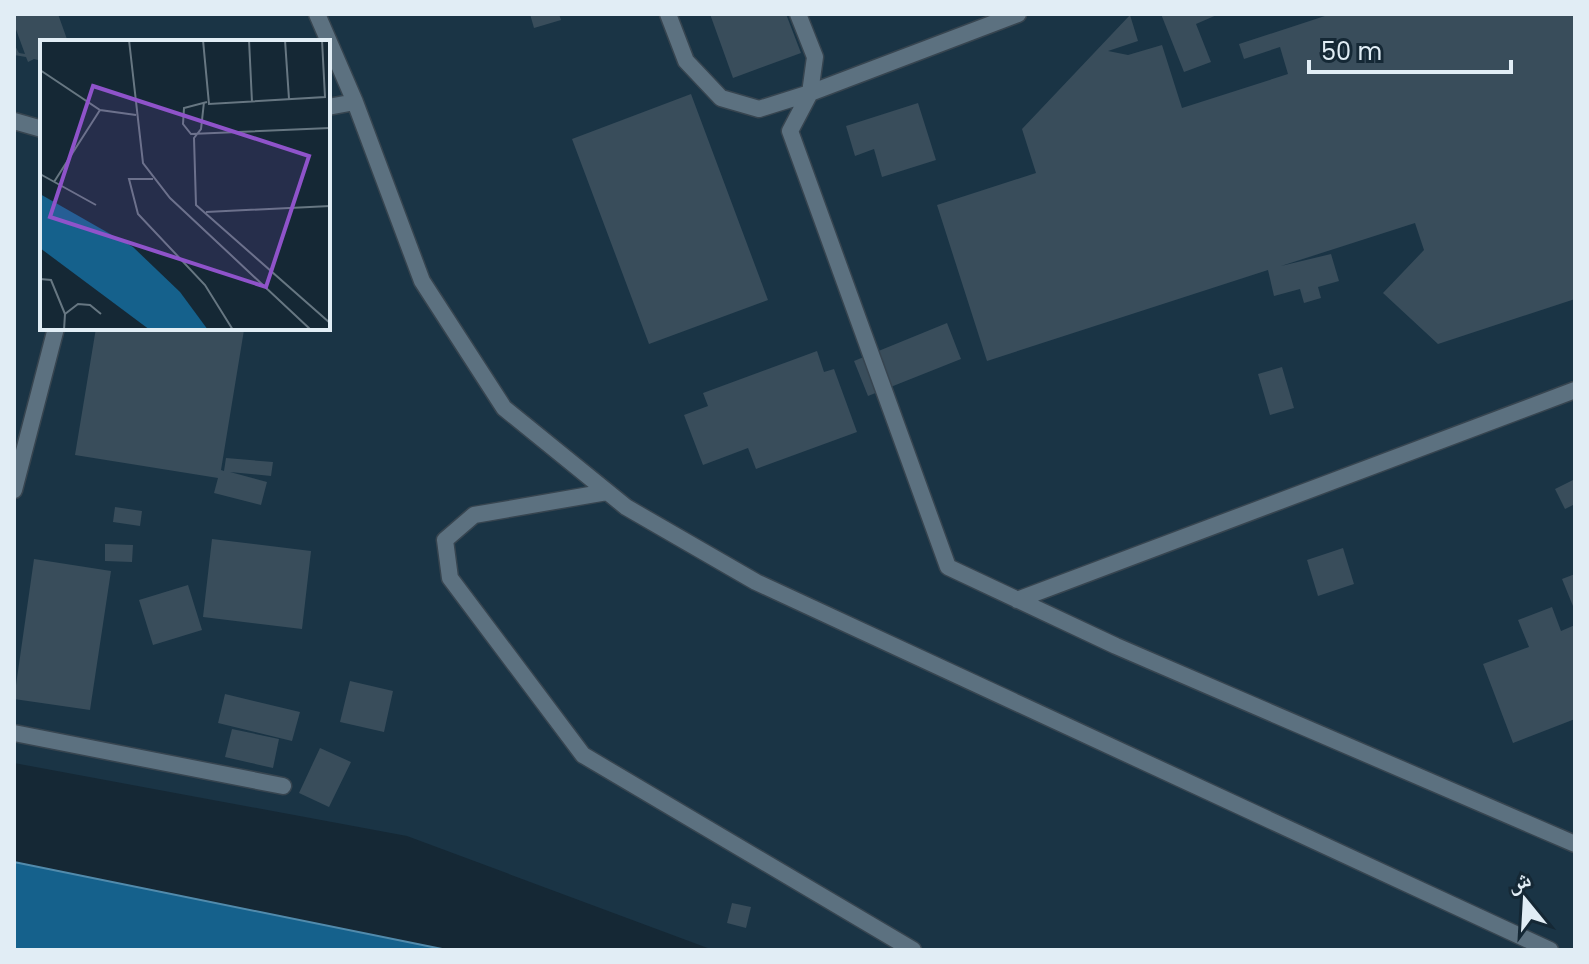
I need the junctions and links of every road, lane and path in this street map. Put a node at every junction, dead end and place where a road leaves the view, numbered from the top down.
1 (317, 14) edge
2 (668, 14) edge
3 (798, 14) edge
4 (1018, 14) edge
5 (328, 40) edge
6 (330, 44) edge
7 (810, 93) junction
8 (355, 102) junction
9 (330, 107) edge
10 (14, 121) edge
11 (40, 128) edge
12 (55, 330) edge
13 (1575, 390) edge
14 (14, 490) edge
15 (607, 492) junction
16 (1017, 600) junction
17 (14, 733) edge
18 (283, 786) dead end
19 (1575, 844) edge
20 (913, 950) edge
21 (1550, 950) edge

1 - 5 lane
2 - 7 lane
3 - 7 lane
4 - 7 lane
6 - 8 lane
7 - 16 lane
8 - 9 lane
8 - 15 lane
10 - 11 lane
12 - 14 lane
13 - 16 lane
15 - 20 lane
15 - 21 lane
16 - 19 lane
17 - 18 lane

